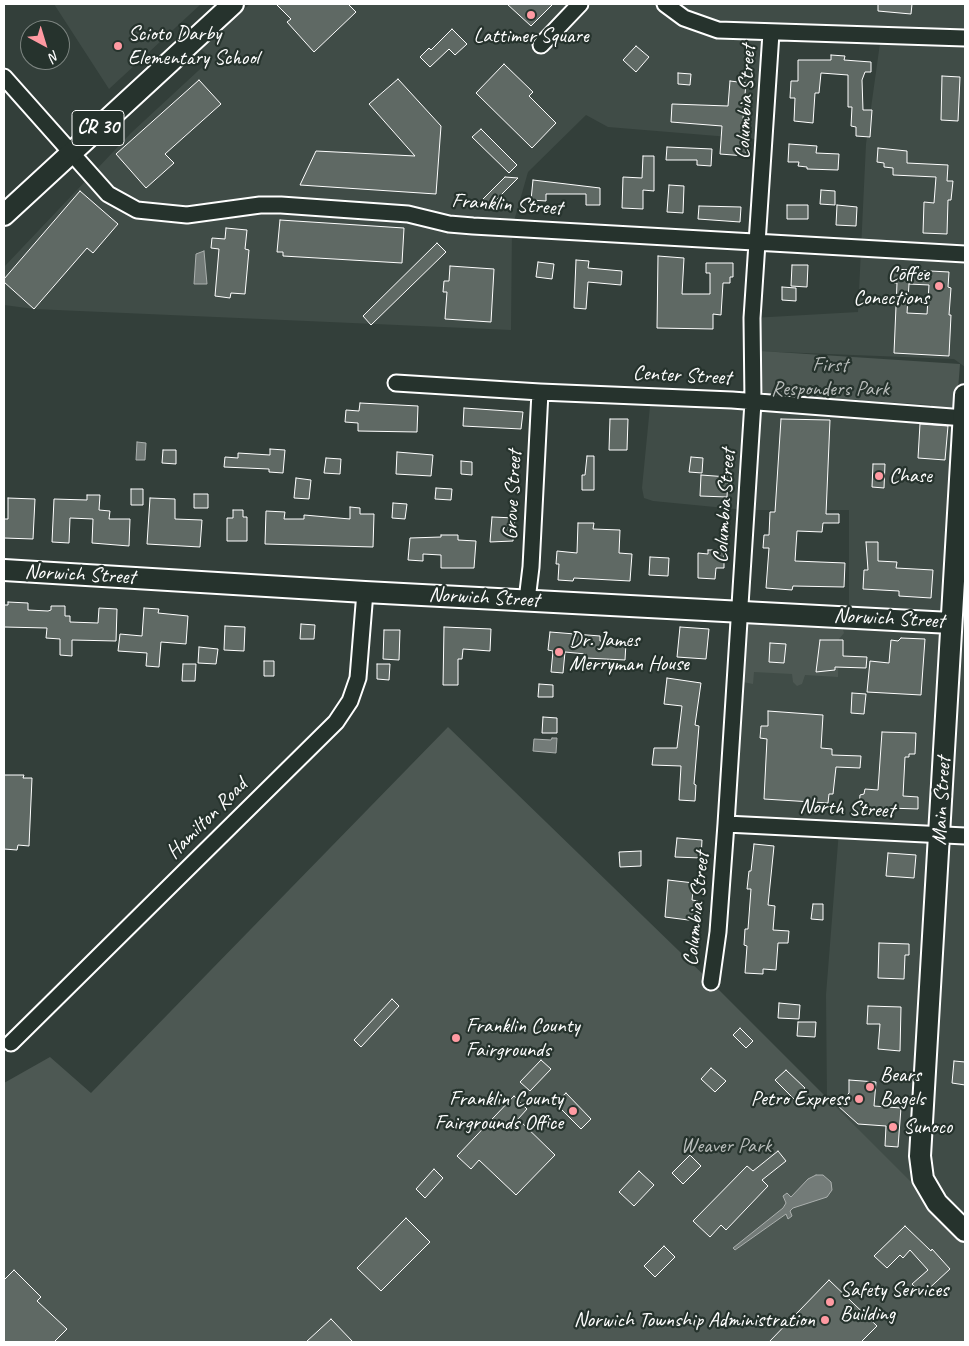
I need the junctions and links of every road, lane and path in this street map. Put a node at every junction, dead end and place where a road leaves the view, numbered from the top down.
1 (233, 4) edge
2 (580, 4) edge
3 (666, 4) edge
4 (771, 32) junction
5 (965, 38) edge
6 (541, 45) dead end
7 (4, 77) edge
8 (69, 153) junction
9 (4, 215) edge
10 (759, 241) junction
11 (965, 254) edge
12 (396, 383) dead end
13 (540, 392) junction
14 (965, 395) edge
15 (754, 402) junction
16 (965, 418) edge
17 (4, 570) edge
18 (365, 592) junction
19 (527, 600) junction
20 (740, 612) junction
21 (958, 623) edge
22 (726, 824) junction
23 (940, 834) junction
24 (965, 836) edge
25 (710, 982) dead end
26 (11, 1043) dead end
27 (965, 1231) edge

1 - 8 main road, CR 30
2 - 6 street
3 - 4 street
4 - 5 street
4 - 10 street, Columbia Street
7 - 8 street, Franklin Street
8 - 9 main road, CR 30
8 - 10 street, Franklin Street
10 - 11 street, Franklin Street
10 - 15 street, Columbia Street
12 - 13 street, Center Street
13 - 15 street, Center Street
13 - 19 street, Grove Street
14 - 16 main road, Main Street
15 - 16 street, Center Street
15 - 20 street, Columbia Street
16 - 21 main road, Main Street
17 - 18 main road, Norwich Street
18 - 19 main road, Norwich Street
18 - 26 street, Hamilton Road
19 - 20 main road, Norwich Street
20 - 21 main road, Norwich Street
20 - 22 street, Columbia Street
21 - 23 main road, Main Street
22 - 23 street, North Street
22 - 25 street, Columbia Street
23 - 24 street, North Street
23 - 27 main road, Main Street

